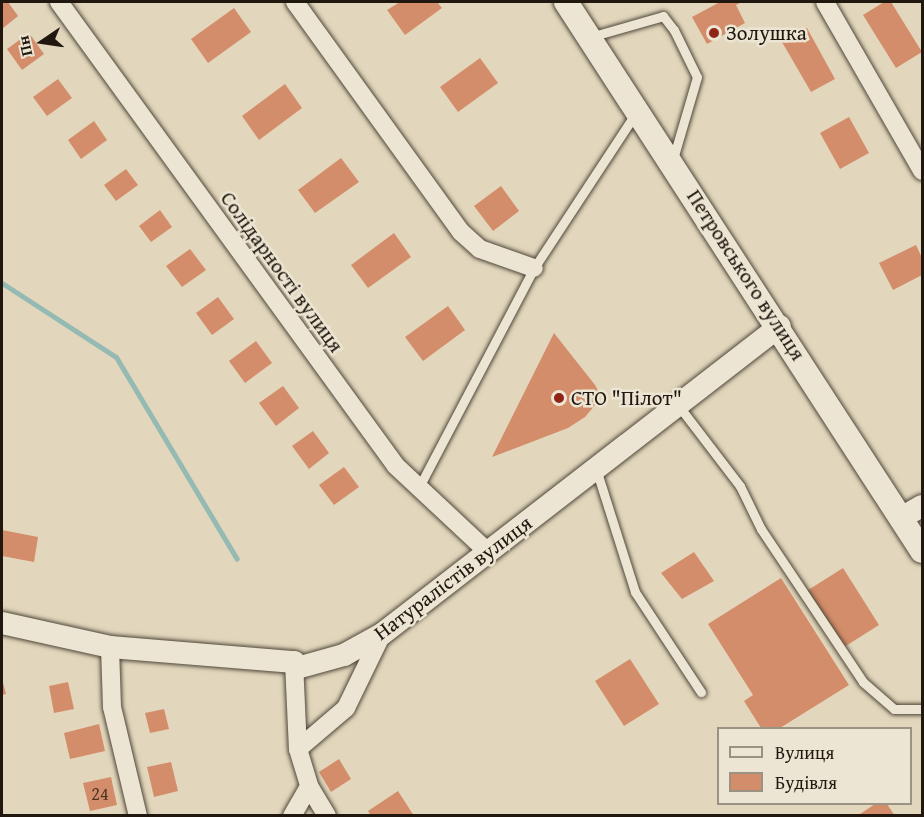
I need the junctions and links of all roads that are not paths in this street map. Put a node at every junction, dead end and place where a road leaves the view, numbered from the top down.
1 (59, 2) edge
2 (295, 2) edge
3 (566, 2) edge
4 (825, 2) edge
5 (590, 37) junction
6 (639, 108) junction
7 (673, 162) junction
8 (922, 171) edge
9 (534, 268) junction
10 (780, 326) junction
11 (678, 405) junction
12 (596, 469) junction
13 (419, 488) junction
14 (922, 506) edge
15 (901, 518) junction
16 (922, 551) edge
17 (488, 552) junction
18 (2, 623) edge
19 (382, 634) junction
20 (110, 647) junction
21 (294, 663) junction
22 (701, 692) dead end
23 (922, 709) edge
24 (298, 749) junction
25 (309, 786) junction
26 (138, 816) edge
27 (292, 816) edge
28 (327, 816) edge

1 - 13 street, Солідарності вулиця
2 - 9 street
3 - 5 main road, Петровського вулиця
4 - 8 street
5 - 6 main road, Петровського вулиця
5 - 7 lane
6 - 7 main road, Петровського вулиця
6 - 9 lane
7 - 10 main road, Петровського вулиця
9 - 13 lane
10 - 11 street, Натуралістів вулиця
10 - 15 main road, Петровського вулиця
11 - 12 street, Натуралістів вулиця
11 - 23 lane
12 - 17 street, Натуралістів вулиця
12 - 22 lane
13 - 17 street, Солідарності вулиця
14 - 15 street
15 - 16 main road, Петровського вулиця
17 - 19 street, Натуралістів вулиця
18 - 20 street, Натуралістів вулиця
19 - 21 street, Натуралістів вулиця
19 - 24 street
20 - 21 street, Натуралістів вулиця
20 - 26 street
21 - 24 street
24 - 25 street
25 - 27 street
25 - 28 street

